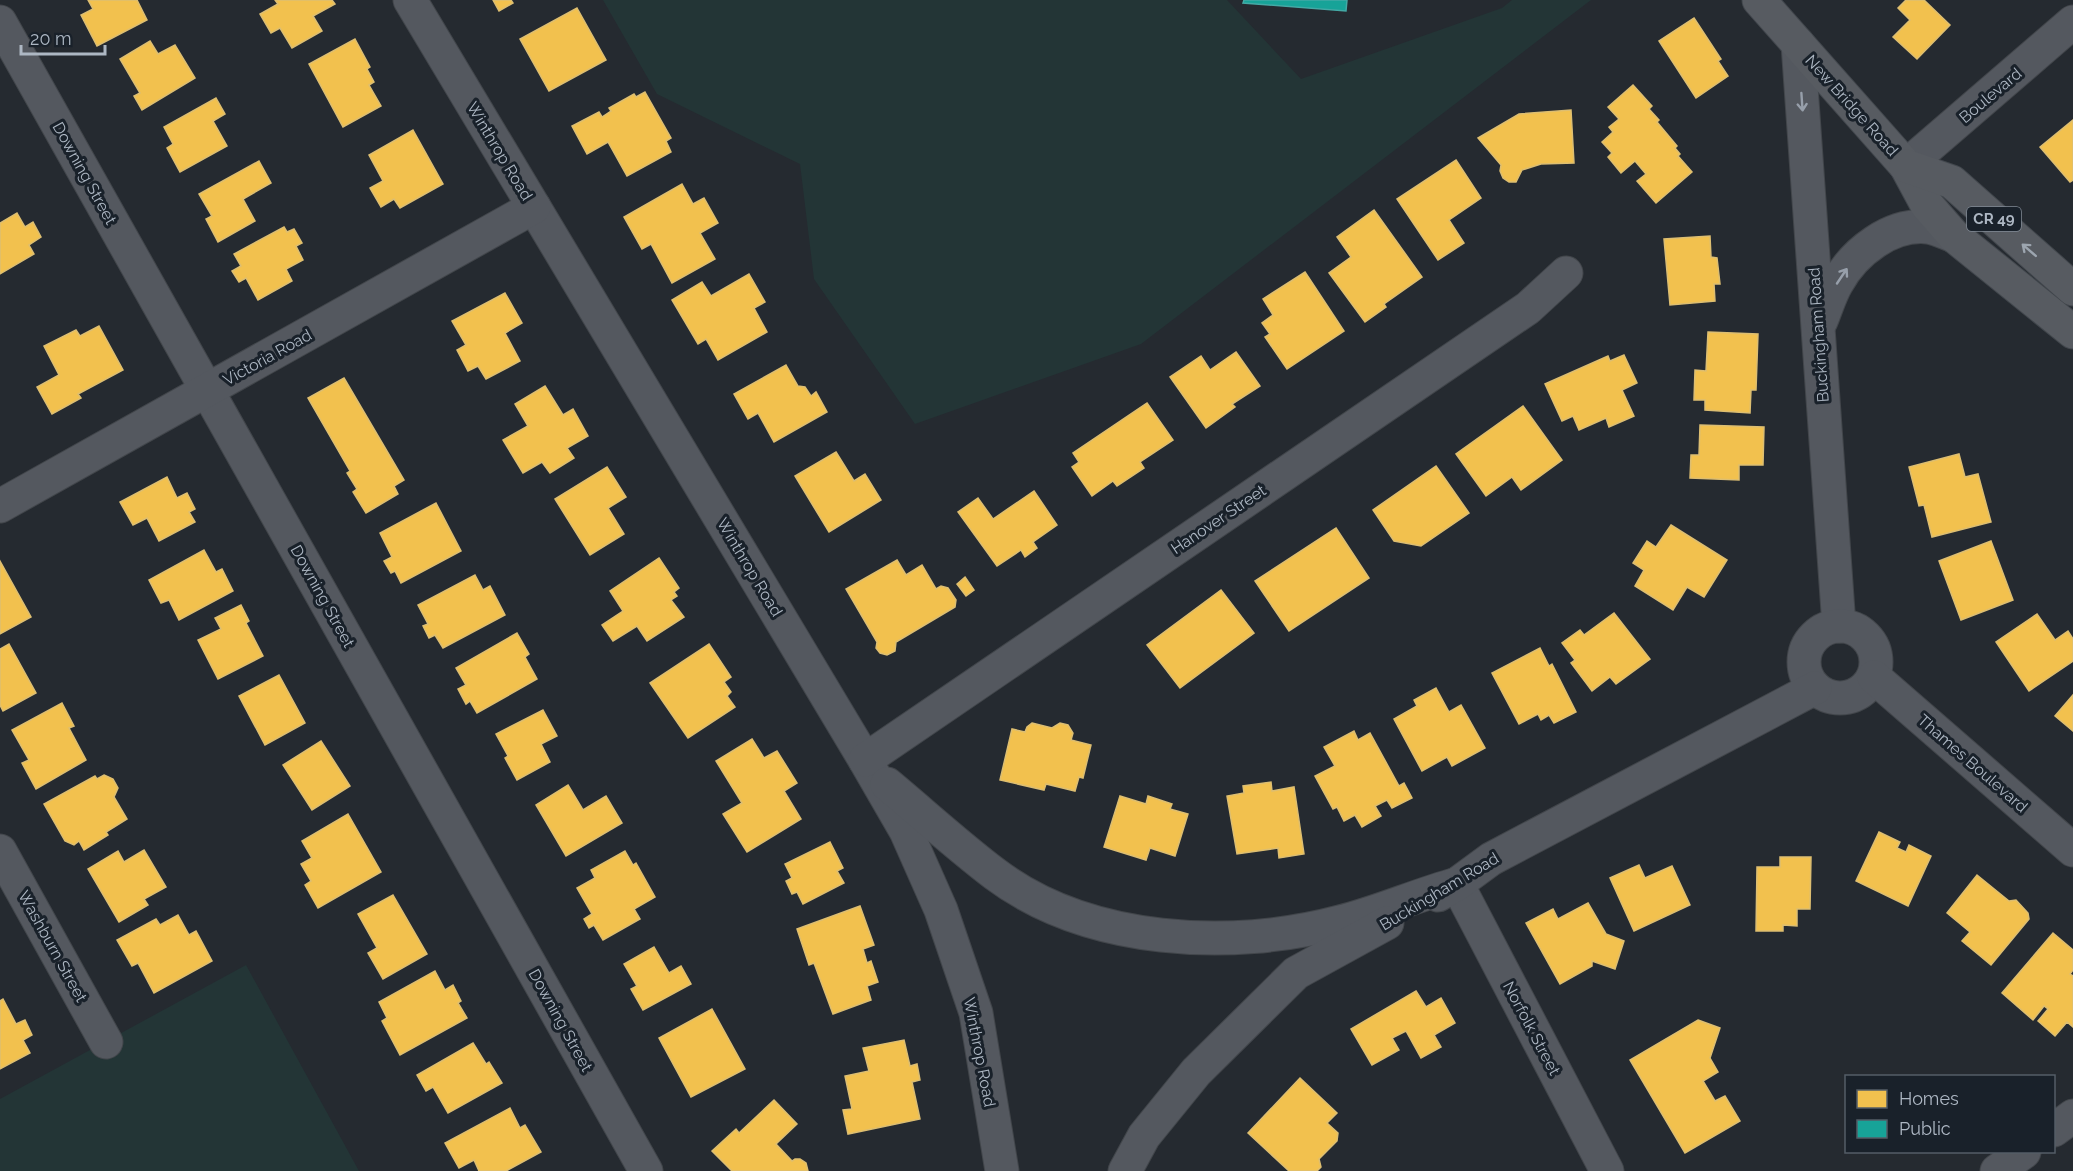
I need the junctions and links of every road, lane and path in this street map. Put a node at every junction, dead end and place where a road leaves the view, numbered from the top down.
1 (410, 0) edge
2 (1759, 0) edge
3 (0, 22) edge
4 (2073, 22) edge
5 (1798, 44) junction
6 (1906, 165) junction
7 (534, 207) junction
8 (1954, 236) junction
9 (1566, 273) dead end
10 (2073, 289) edge
11 (1818, 329) junction
12 (2073, 332) edge
13 (207, 391) junction
14 (0, 506) edge
15 (1839, 626) junction
16 (1874, 677) junction
17 (1815, 688) junction
18 (869, 765) junction
19 (2073, 850) edge
20 (0, 851) edge
21 (1457, 884) junction
22 (106, 1042) dead end
23 (2073, 1116) edge
24 (2055, 1129) edge
25 (2023, 1153) edge
26 (646, 1171) edge
27 (1002, 1171) edge
28 (1125, 1171) edge
29 (1606, 1171) edge
30 (1997, 1171) edge

1 - 7 street, Winthrop Road
2 - 5 main road, CR 49
3 - 13 street, Downing Street
4 - 6 street, Boulevard
5 - 6 main road, New Bridge Road / CR 49
5 -> 11 street, Buckingham Road
6 - 8 main road, New Bridge Road / CR 49
10 -> 6 main road, New Bridge Road / CR 49
7 - 13 street, Victoria Road
7 - 18 street, Winthrop Road
11 -> 8 street
8 - 12 main road, New Bridge Road / CR 49
9 - 18 street, Hanover Street
11 - 15 street, Buckingham Road
13 - 14 street, Victoria Road
13 - 26 street, Downing Street
15 - 16 street
15 - 17 street
16 - 17 street
16 - 19 street, Thames Boulevard
17 - 21 street, Buckingham Road
18 - 21 street
18 - 27 street, Winthrop Road
20 - 22 street, Washburn Street
21 - 28 street, Buckingham Road
21 - 29 street, Norfolk Street
23 - 24 street
25 - 30 street

